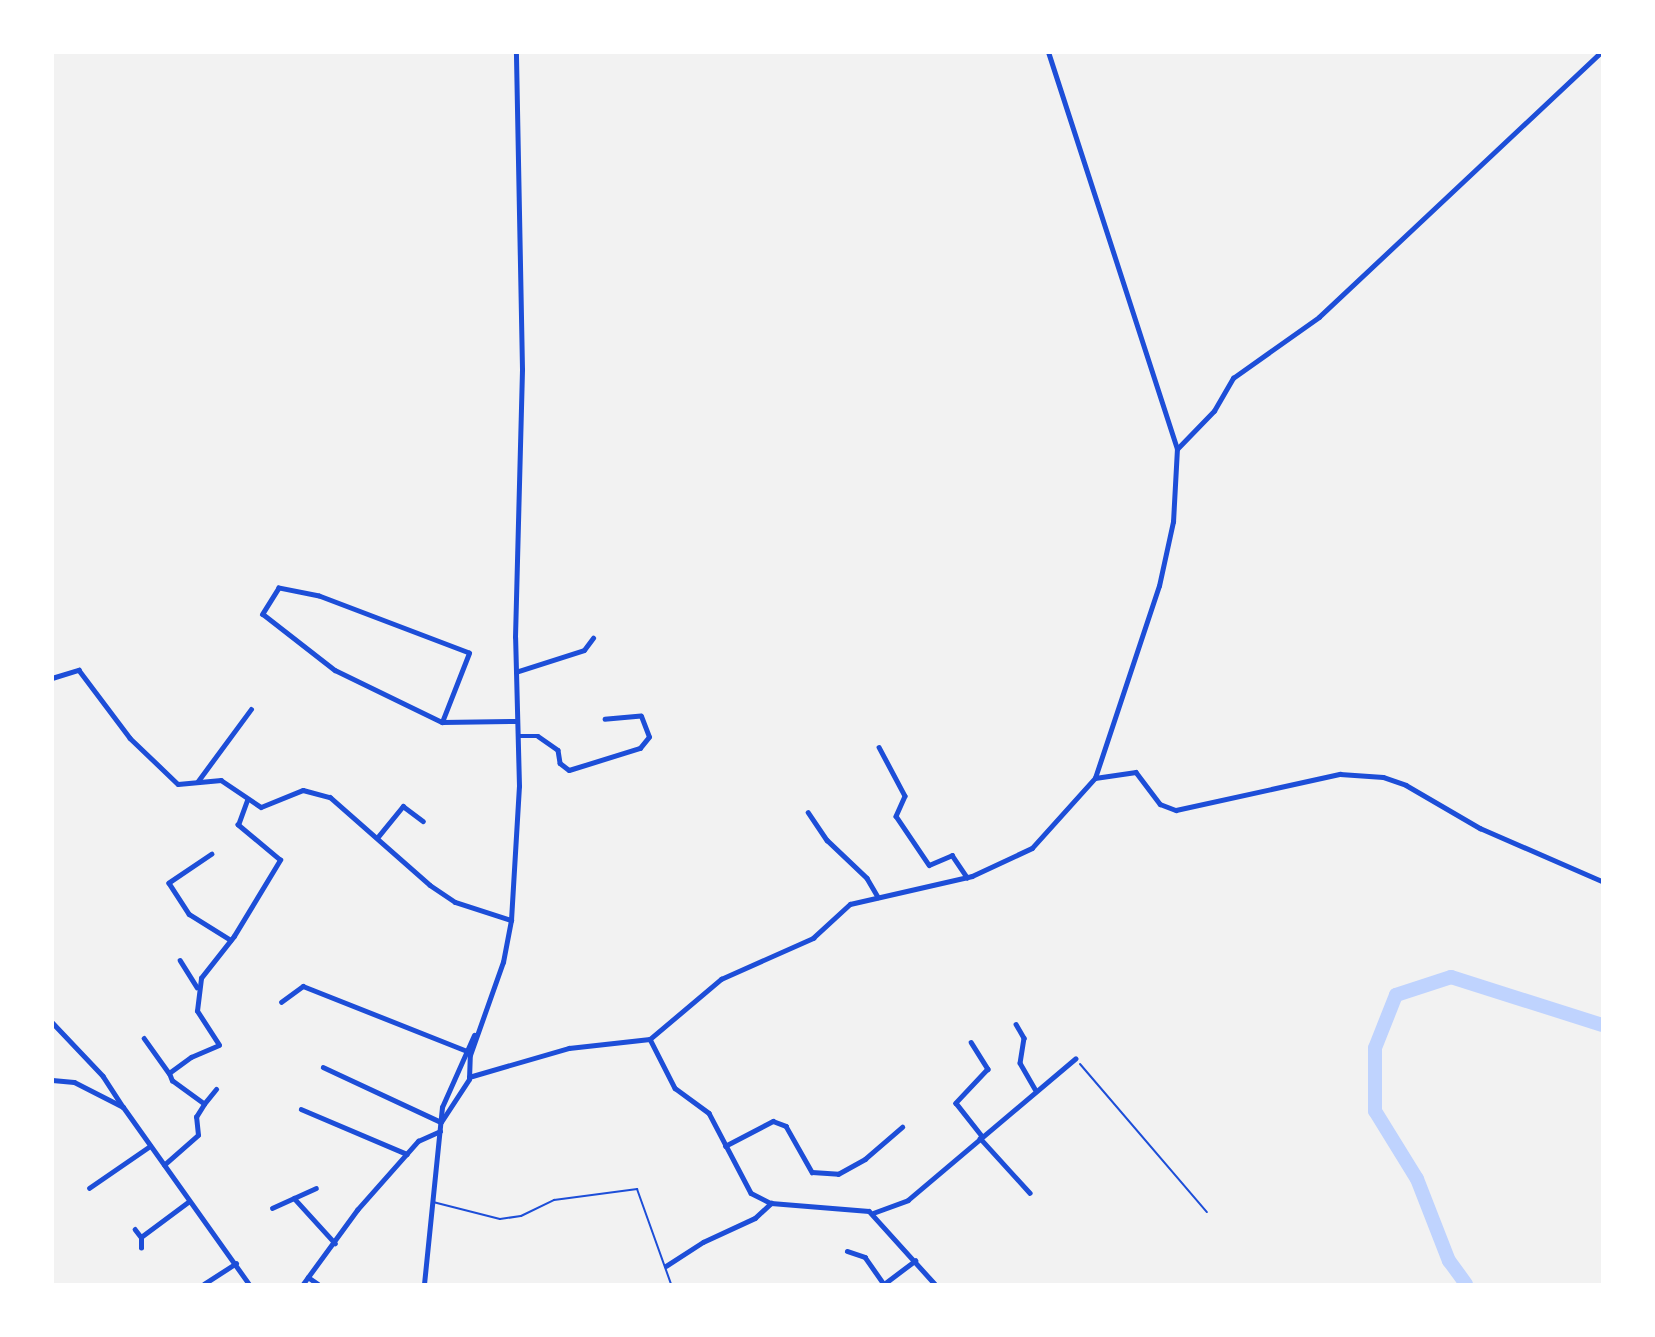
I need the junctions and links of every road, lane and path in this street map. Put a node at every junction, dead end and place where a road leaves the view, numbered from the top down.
1 (516, 52) edge
2 (1048, 52) edge
3 (1601, 52) edge
4 (1177, 449) junction
5 (593, 638) dead end
6 (516, 672) junction
7 (52, 678) edge
8 (251, 709) dead end
9 (605, 719) dead end
10 (517, 721) junction
11 (442, 723) junction
12 (518, 736) junction
13 (879, 747) dead end
14 (1095, 778) junction
15 (195, 785) junction
16 (247, 800) junction
17 (808, 812) dead end
18 (423, 821) dead end
19 (377, 838) junction
20 (212, 854) dead end
21 (967, 877) junction
22 (1602, 881) edge
23 (878, 897) junction
24 (511, 920) junction
25 (231, 940) junction
26 (180, 960) dead end
27 (197, 988) junction
28 (281, 1002) dead end
29 (52, 1022) edge
30 (482, 1022) junction
31 (1016, 1024) dead end
32 (145, 1038) dead end
33 (650, 1039) junction
34 (971, 1042) dead end
35 (466, 1050) junction
36 (1075, 1059) joint
37 (323, 1068) dead end
38 (459, 1071) junction
39 (169, 1073) junction
40 (468, 1074) junction
41 (457, 1079) junction
42 (52, 1080) edge
43 (464, 1082) junction
44 (216, 1088) dead end
45 (1035, 1089) junction
46 (204, 1104) junction
47 (123, 1107) junction
48 (301, 1109) dead end
49 (441, 1122) junction
50 (902, 1127) dead end
51 (440, 1131) junction
52 (981, 1137) junction
53 (150, 1146) junction
54 (725, 1146) junction
55 (407, 1154) junction
56 (163, 1166) junction
57 (89, 1188) dead end
58 (316, 1188) dead end
59 (1030, 1193) dead end
60 (294, 1198) junction
61 (188, 1202) junction
62 (432, 1202) junction
63 (771, 1203) junction
64 (272, 1208) dead end
65 (1207, 1212) dead end
66 (873, 1213) junction
67 (135, 1229) dead end
68 (141, 1237) junction
69 (335, 1243) junction
70 (141, 1248) dead end
71 (847, 1251) dead end
72 (915, 1261) junction
73 (237, 1262) junction
74 (666, 1266) junction
75 (309, 1277) junction
76 (204, 1284) edge
77 (249, 1284) edge
78 (303, 1284) edge
79 (318, 1284) edge
80 (424, 1284) edge
81 (671, 1284) edge
82 (883, 1284) edge
83 (935, 1284) edge

1 - 6 street
2 - 4 street
3 - 4 street
4 - 14 street
5 - 6 street
6 - 10 street
7 - 15 street
8 - 15 street
9 - 12 street
10 - 11 street
10 - 12 street
11 - 11 street
12 - 24 street
13 - 21 street
14 - 21 street
14 - 22 street
15 - 16 street
16 - 19 street
16 - 25 street
17 - 23 street
18 - 19 street
19 - 24 street
20 - 25 street
21 - 23 street
23 - 33 street
24 - 30 street
25 - 27 street
26 - 27 street
27 - 39 street
28 - 35 street
29 - 47 street
30 - 35 street
30 - 40 street
31 - 45 street
32 - 39 street
33 - 40 street
33 - 54 street
34 - 52 street
35 - 38 street
36 - 45 street
36 - 65 path
37 - 49 street
38 - 40 street
38 - 41 street
39 - 46 street
40 - 43 street
41 - 43 street
41 - 49 street
42 - 47 street
43 - 49 street
44 - 46 street
45 - 52 street
46 - 56 street
47 - 53 street
48 - 55 street
49 - 51 street
50 - 54 street
51 - 55 street
51 - 62 street
52 - 59 street
52 - 66 street
53 - 56 street
53 - 57 street
54 - 63 street
55 - 69 street
56 - 61 street
58 - 60 street
60 - 64 street
60 - 69 street
61 - 68 street
61 - 73 street
62 - 74 lane
62 - 80 street
63 - 66 street
63 - 74 street
66 - 72 street
67 - 68 street
68 - 70 street
69 - 75 street
71 - 82 street
72 - 82 street
72 - 83 street
73 - 76 street
73 - 77 street
74 - 81 lane
75 - 78 street
75 - 79 street

